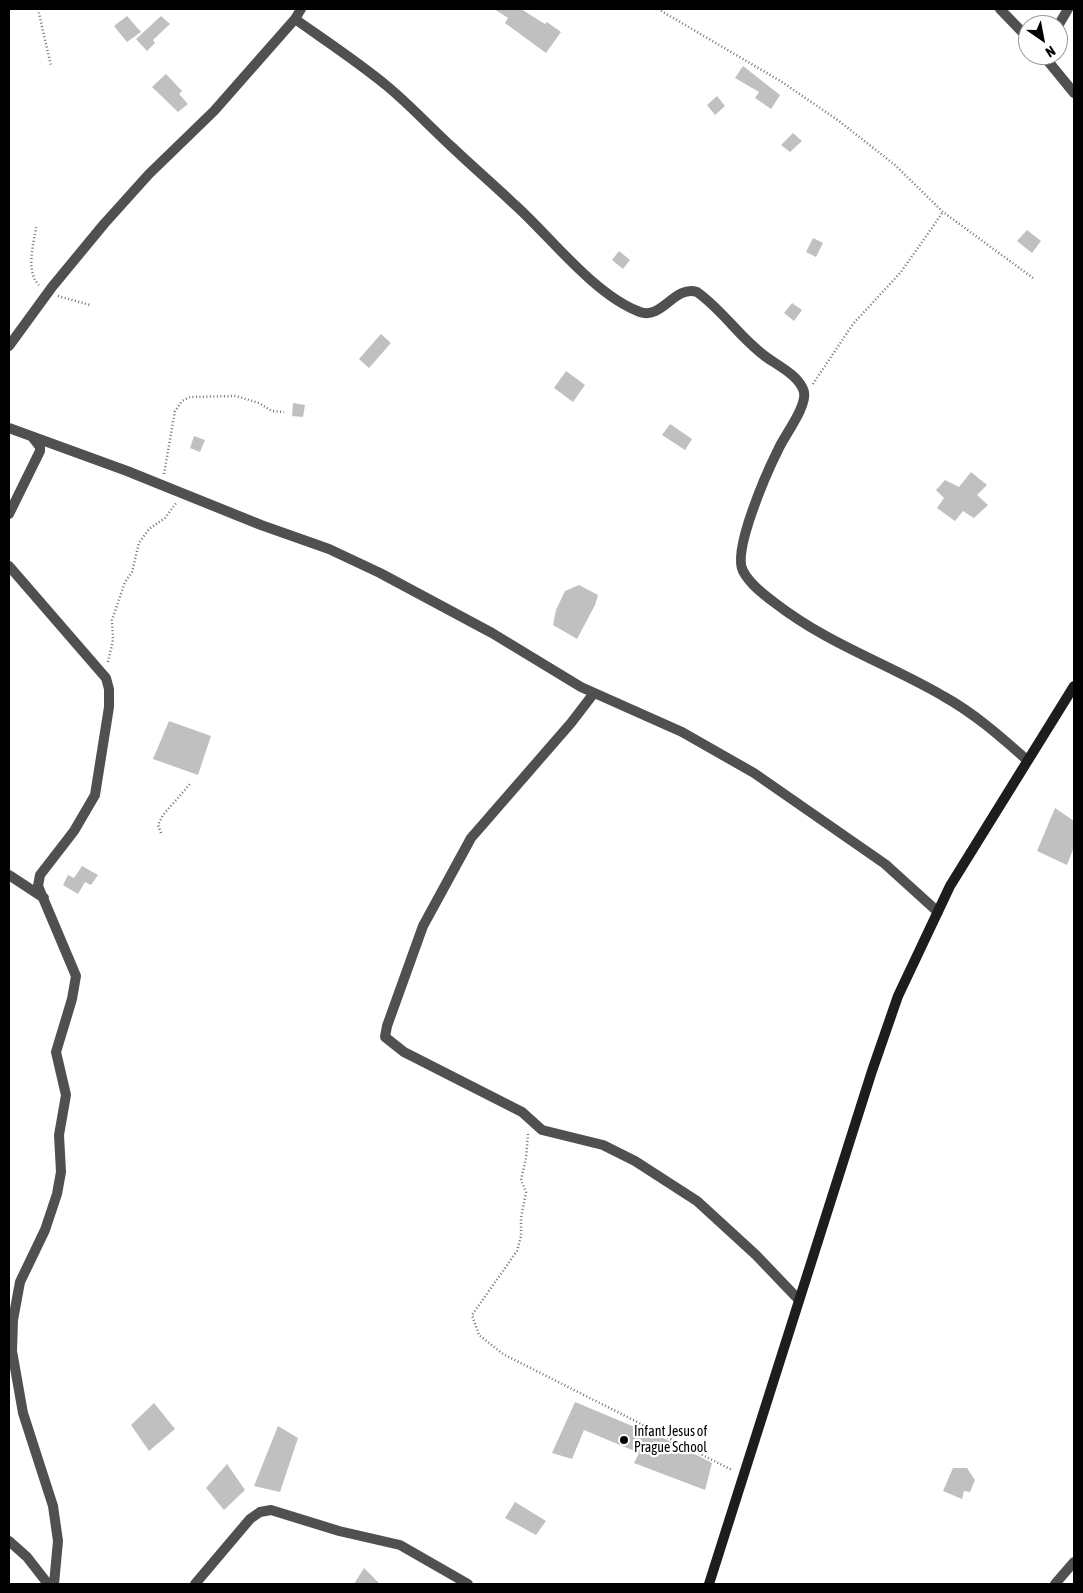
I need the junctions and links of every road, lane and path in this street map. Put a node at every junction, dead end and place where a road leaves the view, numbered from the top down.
1 (38, 9) edge
2 (301, 9) edge
3 (658, 9) edge
4 (1000, 9) edge
5 (295, 19) junction
6 (1018, 28) edge
7 (1051, 65) edge
8 (51, 66) dead end
9 (1074, 93) edge
10 (943, 212) junction
11 (1034, 278) dead end
12 (9, 346) edge
13 (804, 397) junction
14 (284, 412) dead end
15 (9, 428) edge
16 (33, 438) junction
17 (162, 486) junction
18 (182, 493) junction
19 (9, 514) edge
20 (9, 566) edge
21 (104, 676) junction
22 (1074, 686) edge
23 (594, 693) junction
24 (1027, 760) junction
25 (190, 784) dead end
26 (161, 833) dead end
27 (9, 875) edge
28 (49, 902) junction
29 (938, 912) junction
30 (532, 1121) junction
31 (799, 1300) junction
32 (744, 1476) junction
33 (9, 1541) edge
34 (1074, 1562) edge
35 (48, 1584) edge
36 (54, 1584) edge
37 (195, 1584) edge
38 (468, 1584) edge
39 (710, 1584) edge
40 (1055, 1584) edge

1 - 8 path
2 - 5 street
3 - 10 path
4 - 6 street
5 - 12 street
5 - 13 street
7 - 9 street
10 - 11 path
10 - 13 path
13 - 24 street
14 - 17 path
15 - 16 street
16 - 17 street
16 - 19 street
17 - 18 street
18 - 21 path
18 - 23 street
20 - 21 street
21 - 28 street
22 - 24 street
23 - 29 street
23 - 30 street
24 - 29 street
25 - 26 path
27 - 28 street
28 - 36 street
29 - 31 street
30 - 31 street
30 - 32 path
31 - 32 street
32 - 39 street
33 - 35 street
34 - 40 street
37 - 38 street

